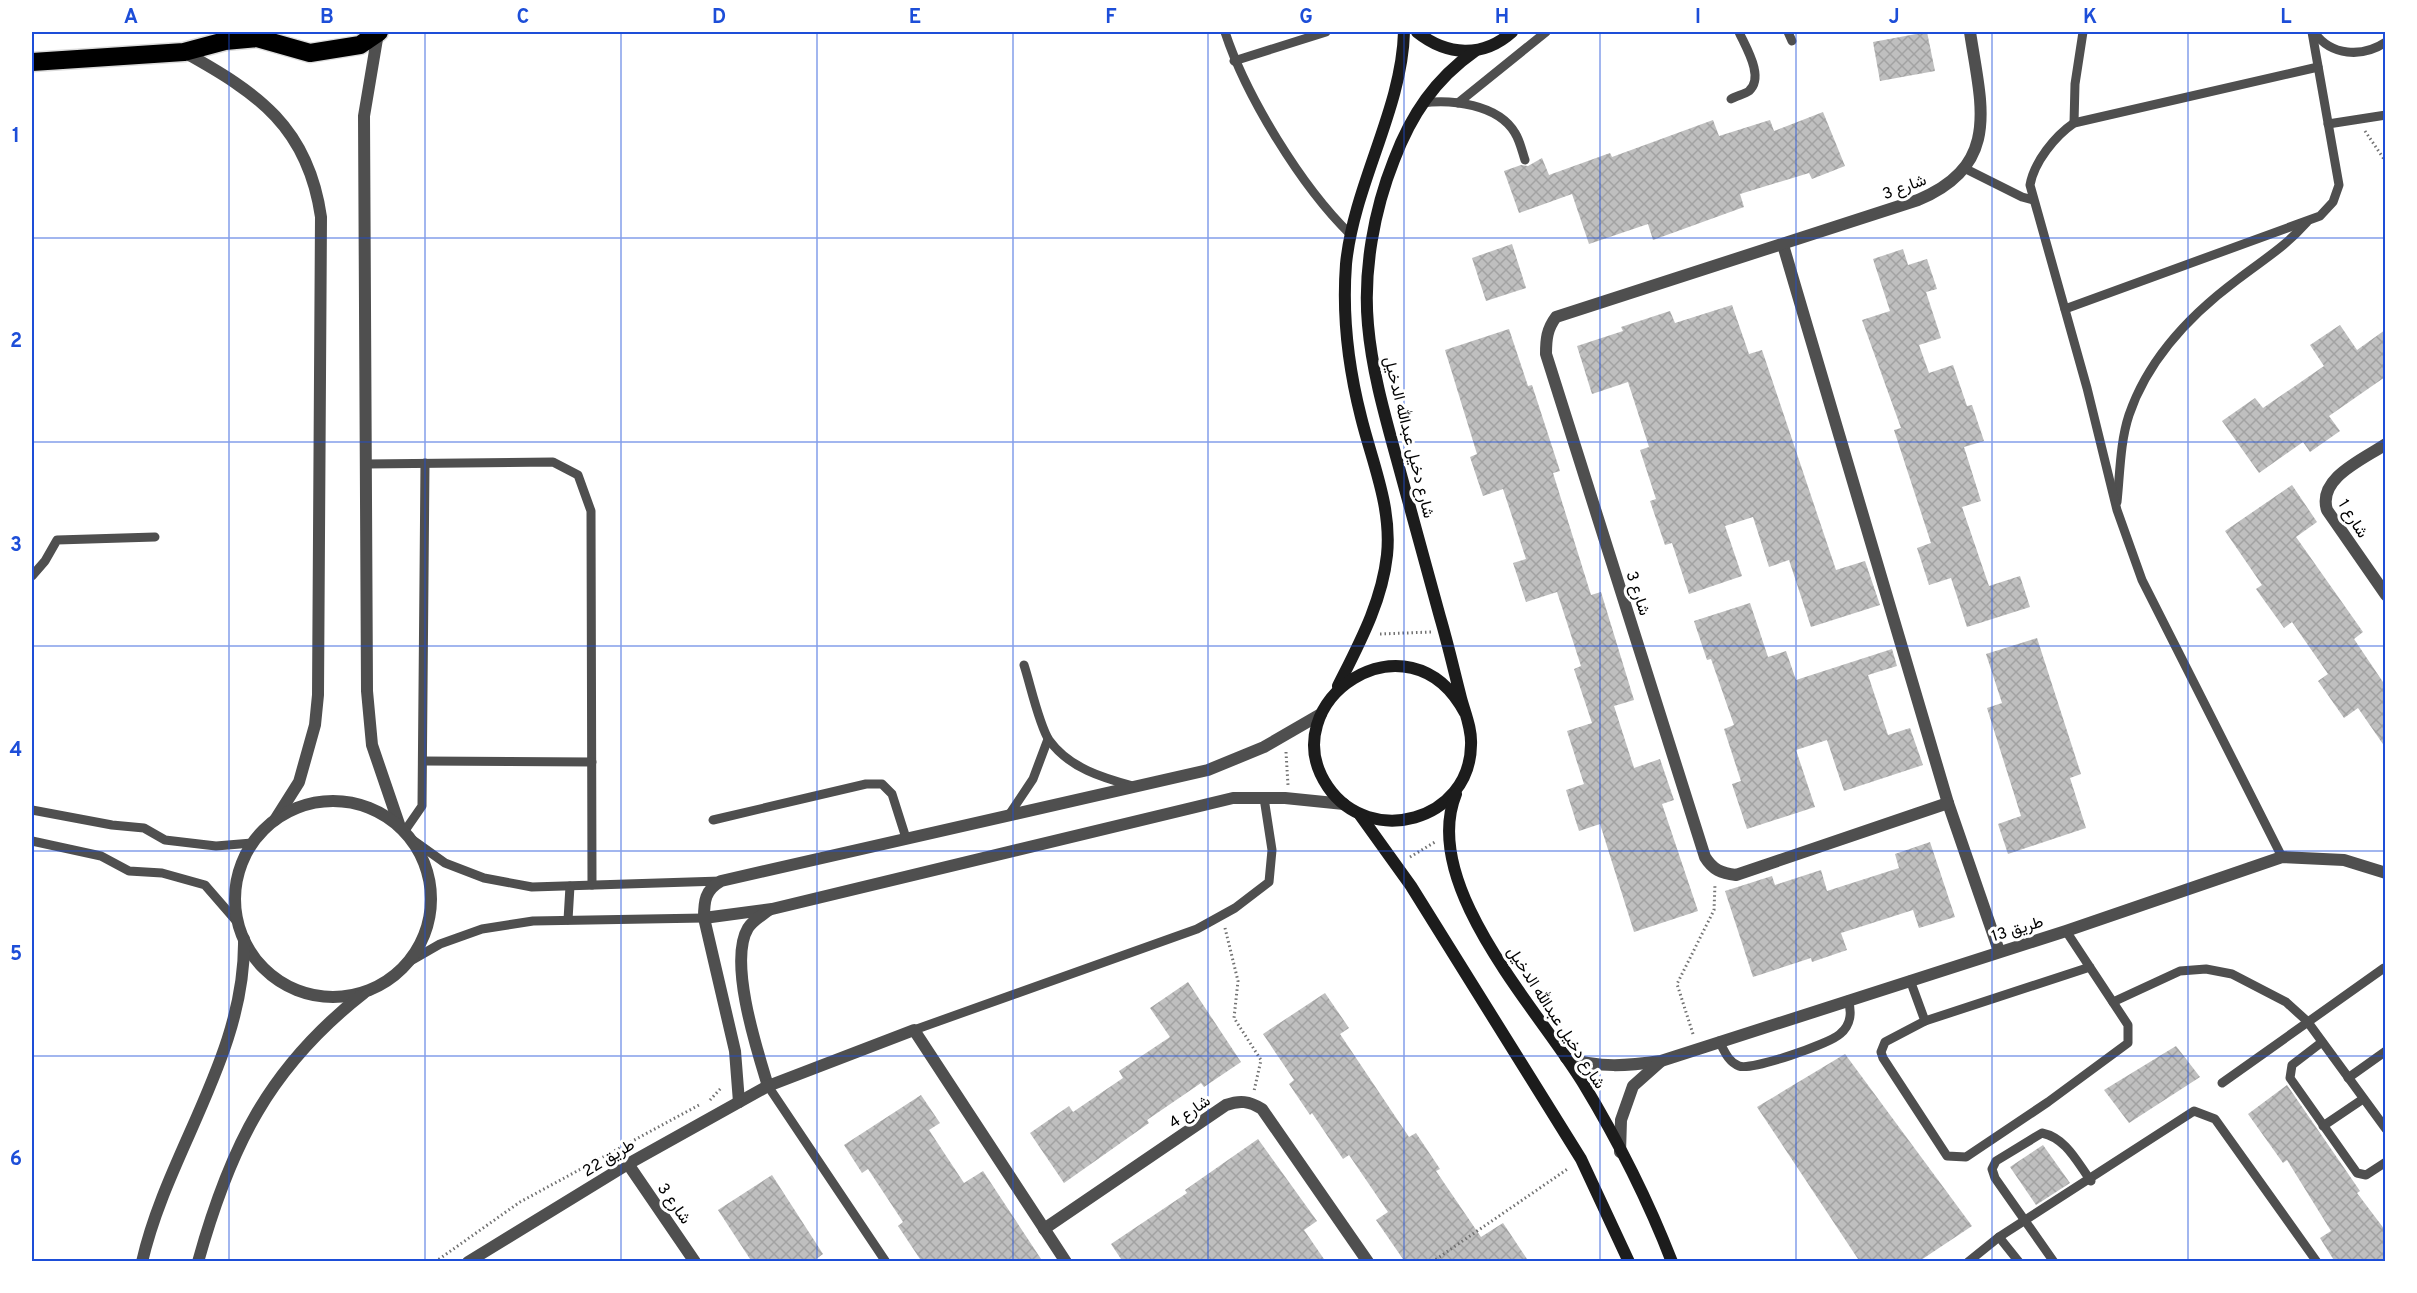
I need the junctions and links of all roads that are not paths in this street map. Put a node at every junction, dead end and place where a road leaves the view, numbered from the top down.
1 (379, 32) edge
2 (1225, 32) edge
3 (1326, 32) edge
4 (1404, 32) edge
5 (1417, 32) edge
6 (1512, 32) edge
7 (1546, 32) edge
8 (1739, 32) edge
9 (1788, 32) edge
10 (1970, 32) edge
11 (2083, 32) edge
12 (2313, 32) edge
13 (1792, 41) dead end
14 (2385, 42) edge
15 (1475, 51) junction
16 (184, 52) junction
17 (1234, 61) junction
18 (32, 62) edge
19 (2318, 67) junction
20 (1731, 99) dead end
21 (1422, 103) junction
22 (1458, 103) junction
23 (2385, 115) edge
24 (2074, 123) junction
25 (2328, 124) junction
26 (1524, 160) dead end
27 (1966, 169) junction
28 (2033, 200) junction
29 (2309, 220) junction
30 (1350, 234) junction
31 (1783, 245) junction
32 (2065, 309) junction
33 (2385, 444) edge
34 (425, 463) junction
35 (366, 464) junction
36 (2117, 510) junction
37 (155, 537) dead end
38 (32, 576) edge
39 (2385, 595) edge
40 (1024, 664) dead end
41 (1334, 693) junction
42 (1321, 714) junction
43 (1465, 714) junction
44 (1048, 739) junction
45 (423, 761) junction
46 (592, 762) junction
47 (1461, 784) junction
48 (1135, 786) junction
49 (1264, 798) junction
50 (1948, 803) junction
51 (1344, 804) junction
52 (32, 810) edge
53 (1360, 814) junction
54 (1009, 815) junction
55 (275, 820) junction
56 (713, 820) dead end
57 (405, 833) junction
58 (906, 838) junction
59 (32, 841) edge
60 (252, 843) junction
61 (2282, 857) junction
62 (2385, 873) edge
63 (721, 881) junction
64 (592, 885) junction
65 (570, 886) junction
66 (772, 909) junction
67 (704, 918) junction
68 (568, 920) junction
69 (238, 923) junction
70 (2066, 930) junction
71 (244, 938) junction
72 (2000, 951) junction
73 (407, 963) junction
74 (2090, 967) junction
75 (2384, 968) edge
76 (1910, 980) junction
77 (370, 989) junction
78 (1848, 1000) junction
79 (2113, 1002) junction
80 (1925, 1021) junction
81 (2307, 1021) junction
82 (914, 1030) junction
83 (1719, 1041) junction
84 (2322, 1041) junction
85 (2385, 1051) edge
86 (1566, 1058) junction
87 (1661, 1061) junction
88 (2348, 1078) junction
89 (2222, 1083) dead end
90 (768, 1086) junction
91 (2362, 1099) junction
92 (739, 1102) junction
93 (2323, 1126) junction
94 (2385, 1129) edge
95 (1620, 1152) junction
96 (2385, 1162) edge
97 (628, 1164) junction
98 (2091, 1181) junction
99 (2024, 1221) junction
100 (1044, 1229) junction
101 (1999, 1238) junction
102 (142, 1262) edge
103 (198, 1262) edge
104 (468, 1262) edge
105 (695, 1262) edge
106 (886, 1262) edge
107 (1066, 1262) edge
108 (1368, 1262) edge
109 (1629, 1262) edge
110 (1672, 1262) edge
111 (1968, 1262) edge
112 (2019, 1262) edge
113 (2054, 1262) edge
114 (2317, 1262) edge

1 - 16 highway
1 - 35 street
2 - 17 lane
3 - 17 lane
4 - 30 street
5 - 15 street
6 - 15 street, شارع دخيل عبدالله الدخيل
7 - 22 lane
8 - 20 lane
9 - 13 lane
10 - 27 street, شارع 3
11 - 24 lane
12 - 14 lane
12 - 19 lane
15 - 21 street, شارع دخيل عبدالله الدخيل
16 - 18 highway
16 - 55 street
17 - 30 lane
19 - 24 lane
19 - 25 lane
21 - 22 lane
21 - 43 street, شارع دخيل عبدالله الدخيل
22 - 26 lane
23 - 25 lane
24 - 28 lane
25 - 29 lane
27 - 28 lane
27 - 31 street, شارع 3
28 - 32 lane
29 - 32 lane
29 - 36 lane
30 - 41 street
31 - 50 street
31 - 50 street, شارع 3
32 - 36 lane
33 - 39 street, شارع 1
34 - 35 lane
34 - 45 lane
34 - 46 lane
35 - 57 street
36 - 61 lane
37 - 38 lane
40 - 44 lane
41 - 42 street
41 - 43 street
42 - 48 street
42 - 51 street
43 - 47 street
44 - 48 lane
44 - 54 lane
45 - 46 lane
45 - 57 lane
46 - 64 lane
47 - 53 street
47 - 86 street, شارع دخيل عبدالله الدخيل
48 - 54 street
49 - 51 street
49 - 66 street
49 - 82 lane
50 - 72 street
51 - 53 street
52 - 60 lane
53 - 109 street
54 - 58 street
55 - 57 street
55 - 60 street
56 - 58 lane
57 - 65 lane
57 - 73 street
58 - 63 street
59 - 69 lane
60 - 69 street
61 - 62 street, طريق 13
61 - 70 street, طريق 13
63 - 64 lane
63 - 67 street
64 - 65 lane
65 - 68 lane
66 - 67 street
66 - 90 street
67 - 68 lane
67 - 92 street
68 - 73 lane
69 - 71 street
70 - 72 street, طريق 13
70 - 74 lane
71 - 77 street
71 - 102 street
72 - 76 street, طريق 13
73 - 77 street
74 - 79 lane
74 - 80 lane
75 - 81 lane
76 - 78 street, طريق 13
76 - 80 lane
77 - 103 street
78 - 83 street, طريق 13
78 - 83 lane
79 - 80 lane
79 - 81 lane
81 - 84 lane
81 - 89 lane
82 - 90 street, طريق 22
82 - 100 street
83 - 87 street, طريق 13
84 - 88 lane
84 - 93 lane
85 - 88 lane
86 - 87 street, طريق 13
86 - 95 street, شارع دخيل عبدالله الدخيل
87 - 95 street, طريق 13
88 - 91 lane
90 - 92 street, طريق 22
90 - 106 lane
91 - 93 lane
91 - 94 lane
92 - 97 street, طريق 22
93 - 96 lane
95 - 110 street, شارع دخيل عبدالله الدخيل
97 - 104 street, طريق 22
97 - 105 street, شارع 3
98 - 99 lane
98 - 99 lane
98 - 114 lane
99 - 101 lane
99 - 113 lane
100 - 107 street
100 - 108 street, شارع 4
101 - 111 lane
101 - 112 lane

